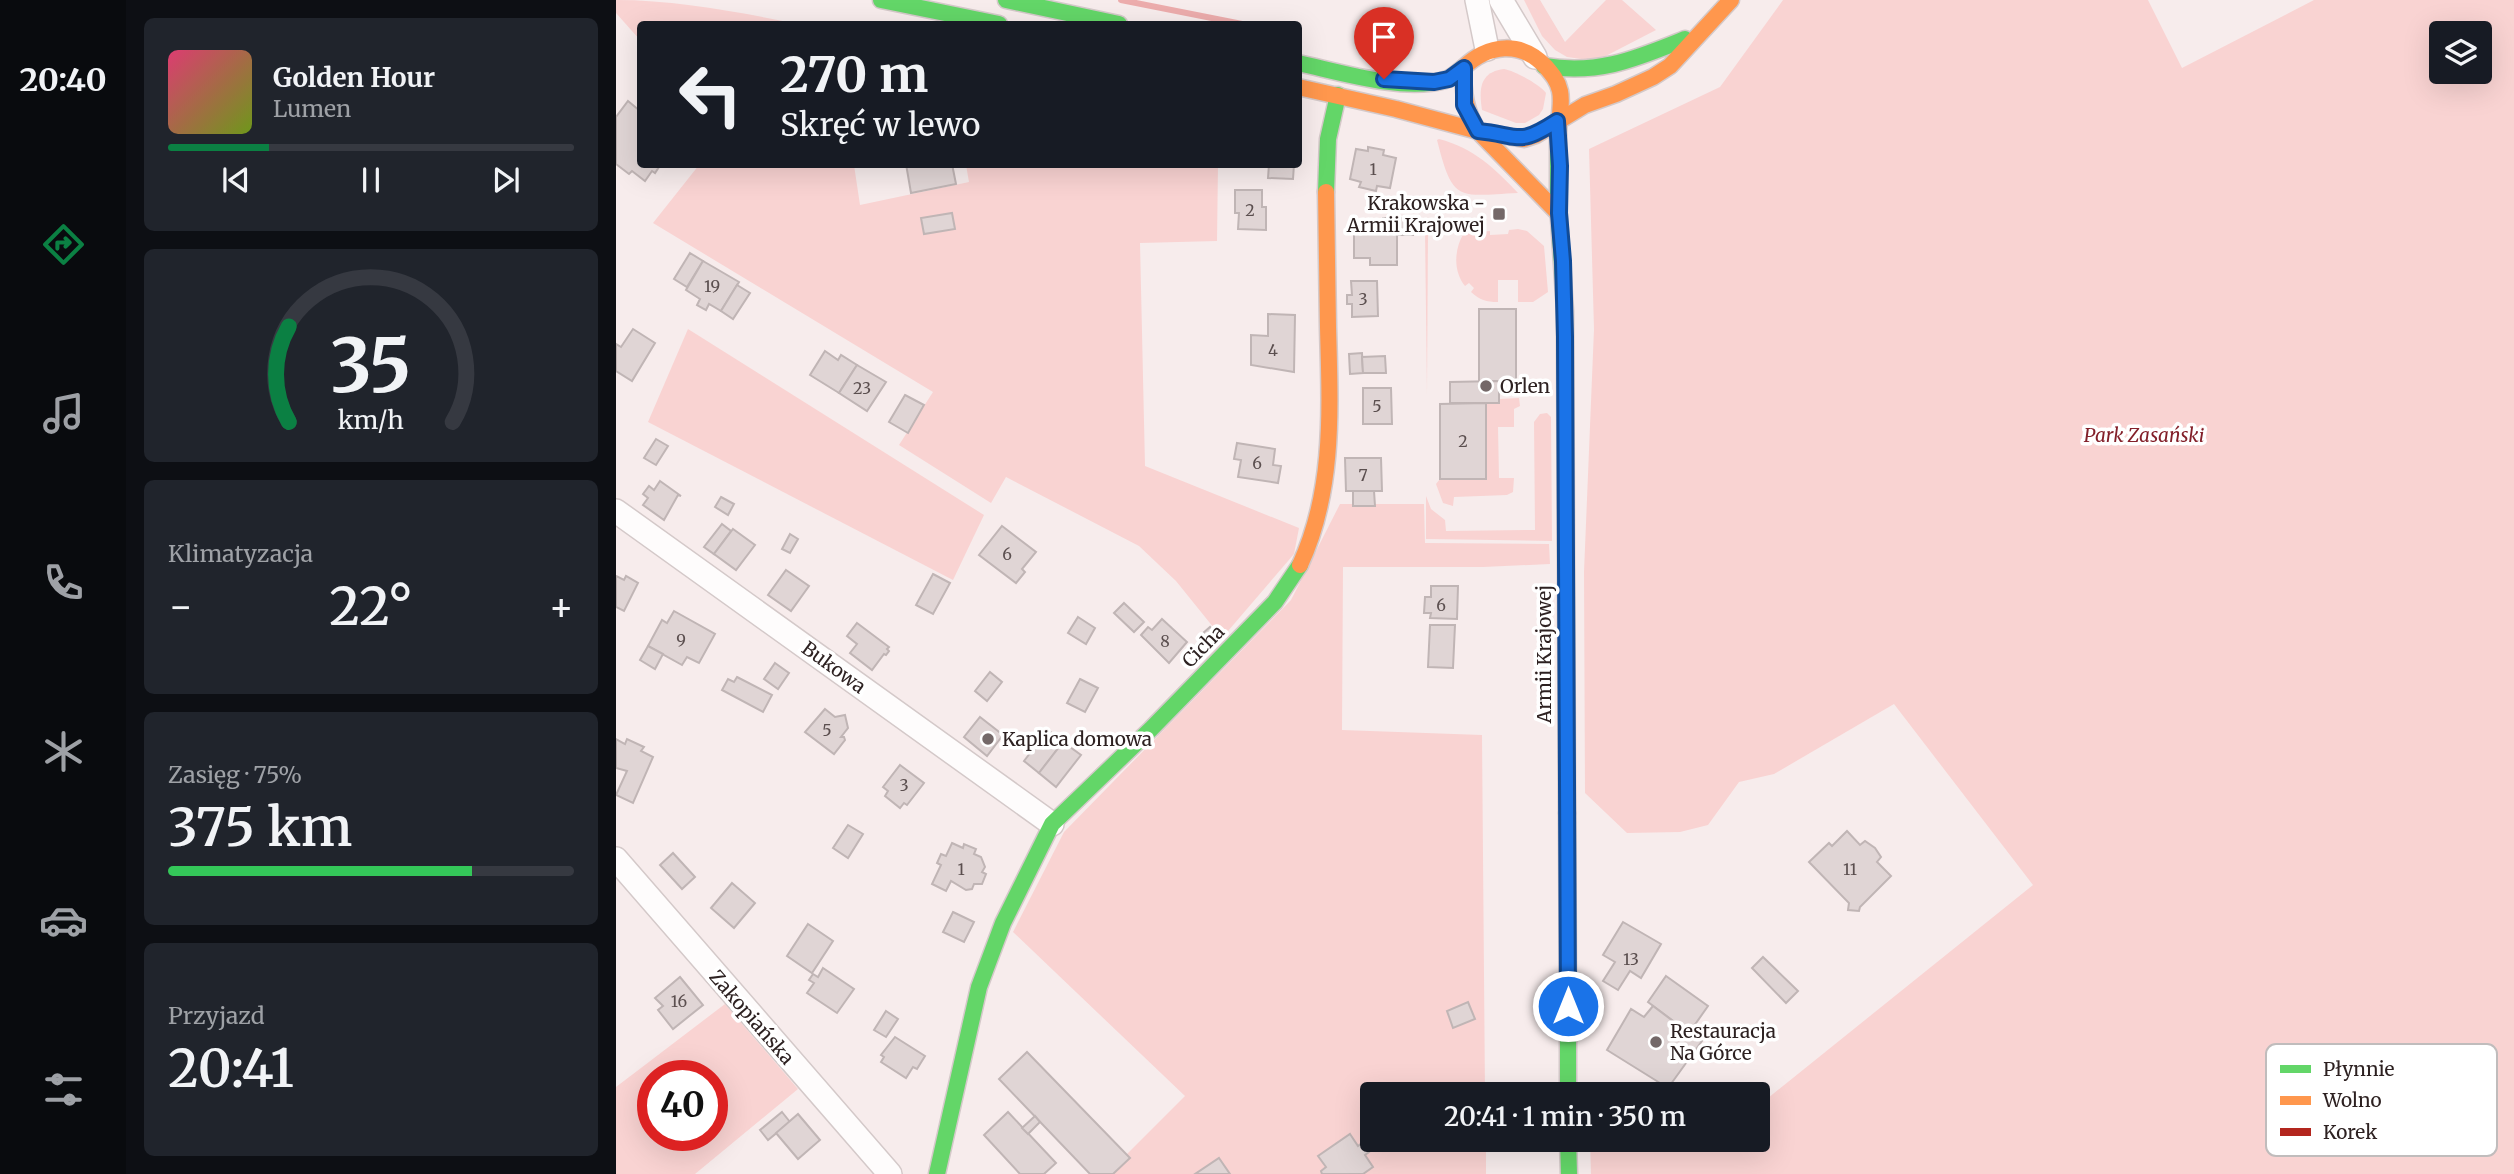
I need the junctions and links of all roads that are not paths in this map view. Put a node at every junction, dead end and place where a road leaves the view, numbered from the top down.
1 (881, 0) edge
2 (1006, 0) edge
3 (1477, 0) edge
4 (1501, 0) edge
5 (1731, 0) edge
6 (984, 21) edge
7 (1105, 21) edge
8 (1697, 35) junction
9 (1487, 49) junction
10 (1539, 61) junction
11 (1302, 64) edge
12 (1464, 68) junction
13 (1302, 88) edge
14 (1338, 95) junction
15 (1557, 121) junction
16 (1478, 131) junction
17 (1559, 213) junction
18 (616, 512) edge
19 (1052, 824) junction
20 (616, 859) edge
21 (1568, 1082) edge
22 (1568, 1152) edge
23 (890, 1174) edge
24 (936, 1174) edge
25 (1569, 1174) edge

1 - 6 street
2 - 7 street
3 - 9 street
4 - 10 street
5 - 8 street
8 - 10 street
8 - 15 street
9 - 10 street
9 - 12 street
10 - 15 street
11 - 12 street
12 - 16 street
13 - 14 street
14 - 16 street
14 - 19 street, Cicha
15 - 16 street
15 - 17 street, Armii Krajowej
16 - 17 street
17 - 21 street, Armii Krajowej
18 - 19 street, Bukowa
19 - 24 street, Cicha
20 - 23 street, Zakopiańska
22 - 25 street

